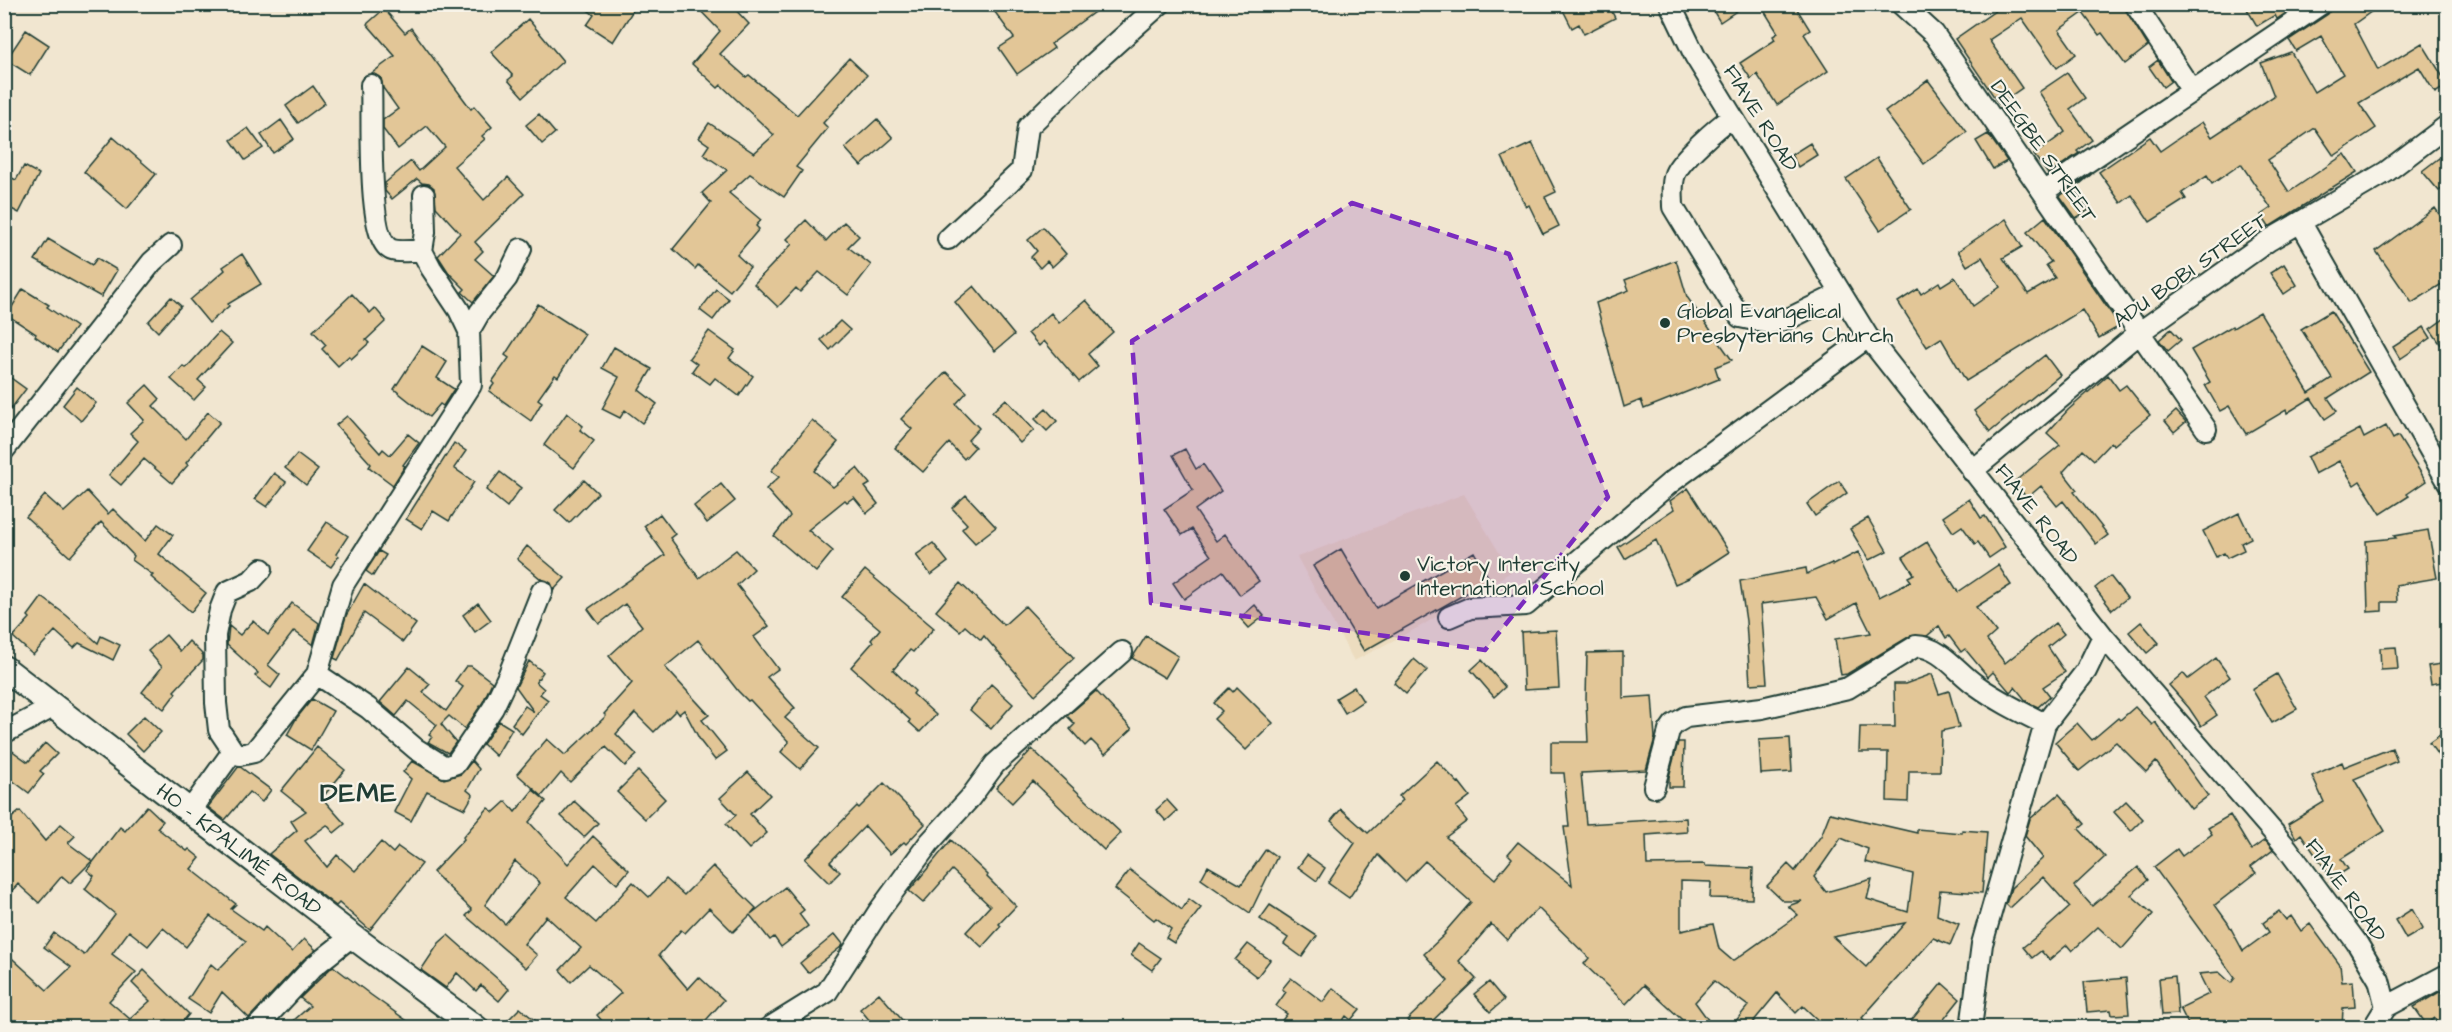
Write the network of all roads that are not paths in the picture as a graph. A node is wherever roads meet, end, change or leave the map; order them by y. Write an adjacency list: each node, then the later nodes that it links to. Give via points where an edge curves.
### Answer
1 (1160, 4): 13 (street, via 1028,127 1022,170)
2 (1670, 4): 8 (street, FIAVE ROAD, via 1695,56)
3 (1901, 4): 10 (street, DEEGBE STREET, via 1934,34)
4 (2135, 4): 7 (street)
5 (2321, 4): 7 (street)
6 (371, 85): 16 (street, via 375,209 381,241 391,250)
7 (2192, 91): 10 (street)
8 (1732, 117): 17 (street, FIAVE ROAD); 17 (street, via 1715,128 1676,172 1672,189 1673,207 1740,317 1769,323 1788,319)
9 (2447, 126): 12 (street, ADU BOBI STREET, via 2386,172)
10 (2043, 192): 19 (street, DEEGBE STREET)
11 (424, 195): 16 (street)
12 (2301, 223): 19 (street, ADU BOBI STREET); 24 (street)
13 (948, 239)
14 (171, 245): 22 (street, via 152,262)
15 (520, 249): 18 (street, via 507,278)
16 (422, 251): 18 (street)
17 (1841, 293): 20 (street, FIAVE ROAD)
18 (469, 331): 31 (street, via 471,385 343,585)
19 (2140, 332): 21 (street, DEEGBE STREET); 23 (street, ADU BOBI STREET)
20 (1868, 337): 23 (street, FIAVE ROAD); 27 (street, via 1670,483 1526,605 1470,608)
21 (2206, 429)
22 (4, 450)
23 (1972, 471): 28 (street, FIAVE ROAD)
24 (2448, 482)
25 (262, 569): 35 (street, via 251,581 227,592 215,635 219,730)
26 (542, 591): 31 (street, via 493,708 450,767 416,749 368,708)
27 (1449, 616)
28 (2103, 636): 33 (street, via 2086,671); 40 (street, FIAVE ROAD, via 2287,848 2357,943 2379,981)
29 (1122, 652): 43 (street, via 995,764 885,902 827,992)
30 (4, 668): 32 (main road, HO - KPALIMÉ ROAD)
31 (317, 674): 35 (street, via 254,752 240,755)
32 (53, 706): 34 (street); 37 (main road, HO - KPALIMÉ ROAD)
33 (2045, 724): 36 (street, via 1975,685 1926,646 1916,646 1848,688 1762,708 1686,717 1669,731); 44 (street, via 1982,944)
34 (4, 733)
35 (233, 751): 37 (street)
36 (1654, 787)
37 (189, 812): 38 (main road, HO - KPALIMÉ ROAD)
38 (352, 936): 41 (street, via 313,967); 42 (main road, HO - KPALIMÉ ROAD)
39 (2448, 974): 40 (street)
40 (2386, 1007): 45 (street)
41 (256, 1028)
42 (476, 1028)
43 (769, 1028)
44 (1971, 1028)
45 (2373, 1028)

